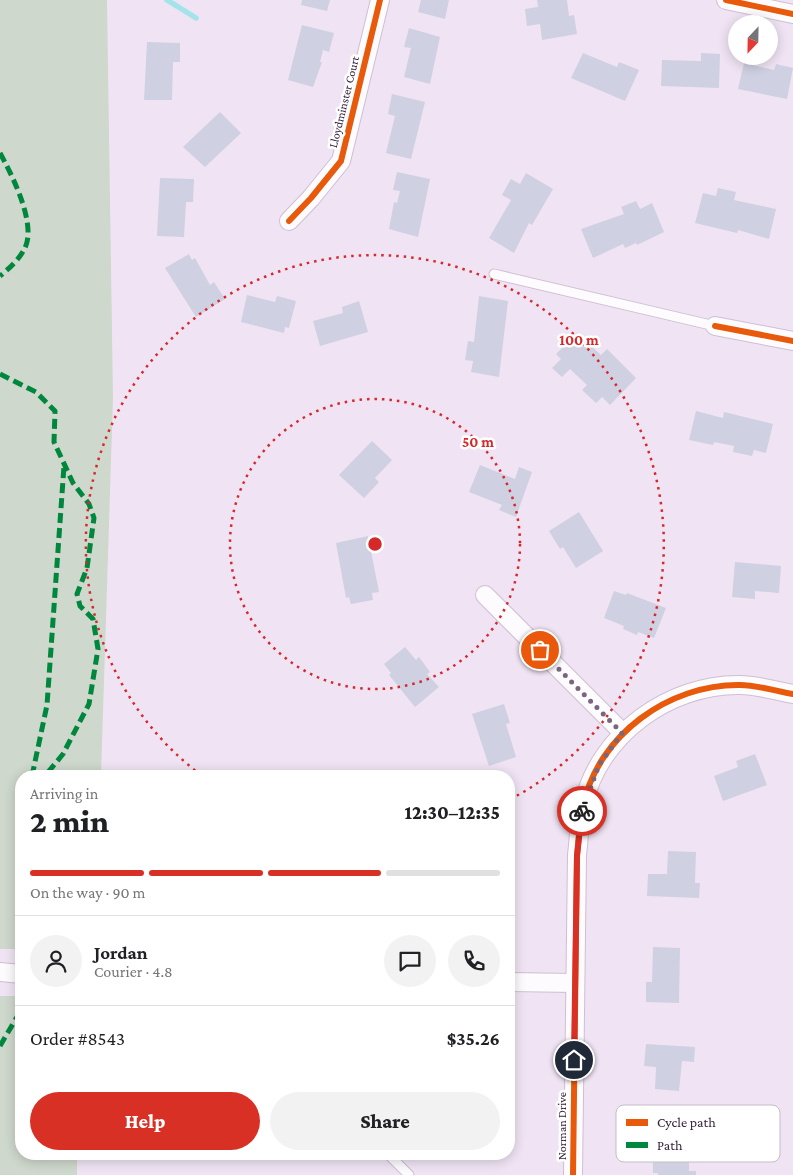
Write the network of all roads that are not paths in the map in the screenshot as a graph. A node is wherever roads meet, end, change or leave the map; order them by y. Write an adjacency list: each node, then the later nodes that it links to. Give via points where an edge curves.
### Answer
1 (380, 0): 4 (street, Lloydminster Court, via 340,161)
2 (726, 0): 3 (street)
3 (793, 14)
4 (289, 221)
5 (494, 274): 6 (lane)
6 (715, 326): 7 (street)
7 (793, 341)
8 (485, 595): 10 (street)
9 (793, 694): 10 (street, Norman Drive, via 740,685 692,692 666,701)
10 (622, 733): 14 (street, Norman Drive, via 599,765 583,805 577,856)
11 (0, 972): 12 (street)
12 (15, 973)
13 (515, 982): 14 (street)
14 (575, 983): 17 (street, Norman Drive)
15 (394, 1160): 16 (lane)
16 (409, 1175)
17 (573, 1175)

